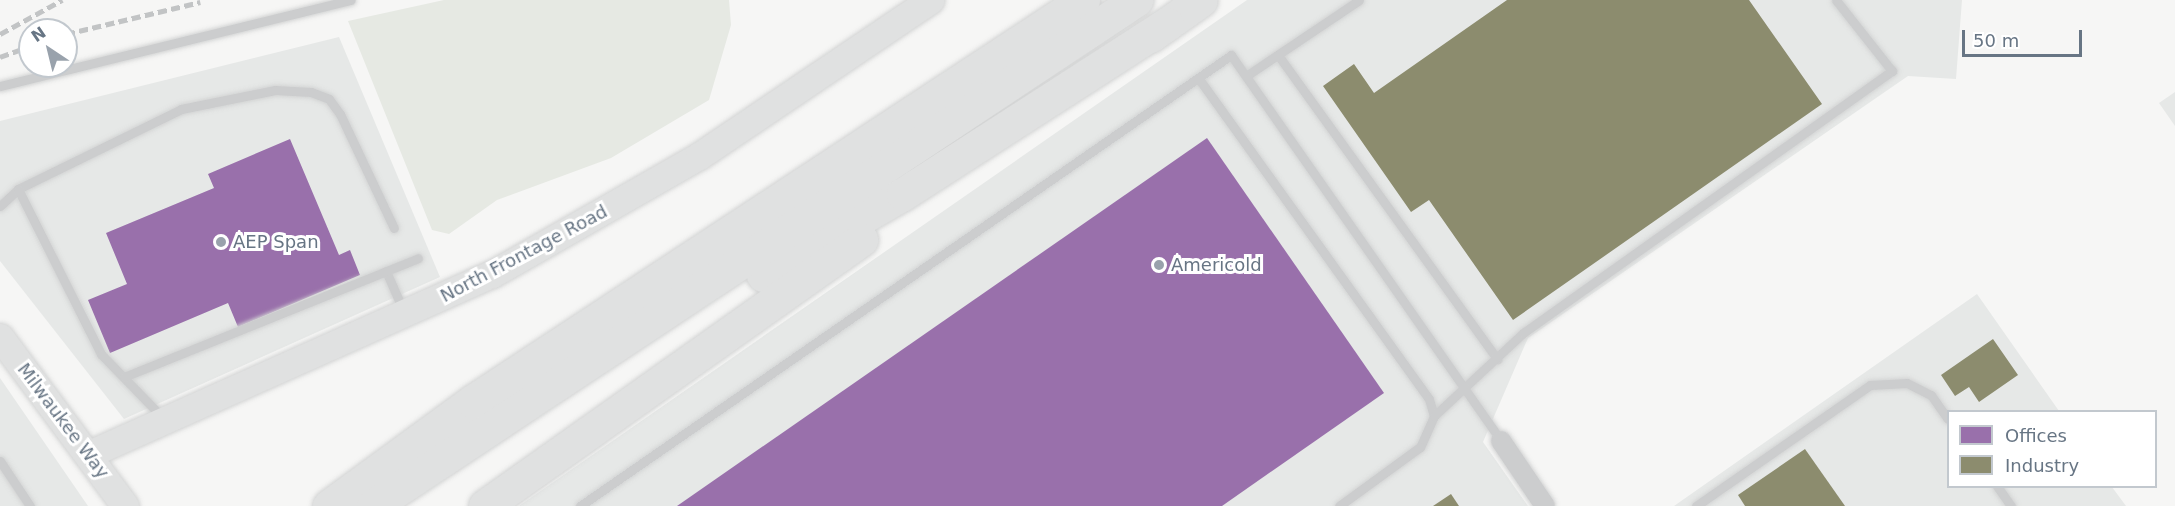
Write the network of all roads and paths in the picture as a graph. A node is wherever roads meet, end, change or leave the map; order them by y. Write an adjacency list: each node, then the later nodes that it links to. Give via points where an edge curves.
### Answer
1 (351, 0): 13 (lane)
2 (930, 0): 20 (street, North Frontage Road, via 699,156 502,269)
3 (1045, 0): 18 (highway)
4 (1083, 0): 18 (highway)
5 (1136, 0): 31 (highway)
6 (1201, 0): 9 (highway)
7 (1359, 0): 10 (lane)
8 (1836, 0): 22 (lane, via 1892,71 1523,333)
9 (1167, 24): 31 (highway, via 903,194); 37 (highway)
10 (1278, 55): 11 (lane); 22 (lane)
11 (1246, 76): 12 (lane, via 1231,55); 24 (lane)
12 (1199, 79): 25 (lane, via 1429,399); 38 (lane)
13 (0, 86)
14 (18, 189): 15 (lane); 16 (lane, via 181,109 274,90 311,92 329,99 340,114); 23 (lane, via 101,354)
15 (0, 206)
16 (394, 228)
17 (418, 258): 19 (lane)
18 (684, 263): 35 (highway, via 473,401)
19 (386, 271): 20 (lane); 23 (lane)
20 (406, 316): 27 (street, North Frontage Road)
21 (0, 337): 29 (street, Milwaukee Way)
22 (1497, 359): 24 (lane)
23 (124, 377): 27 (lane)
24 (1462, 385): 25 (lane); 28 (lane)
25 (1434, 416): 39 (lane, via 1420,447)
26 (1947, 418): 41 (lane, via 1931,395 1907,383 1870,385)
27 (166, 420): 29 (street, North Frontage Road)
28 (1501, 441): 40 (street)
29 (89, 454): 34 (street, Milwaukee Way)
30 (0, 461): 33 (lane)
31 (405, 483): 36 (highway)
32 (1998, 488): 42 (lane)
33 (30, 506)
34 (125, 506)
35 (329, 506)
36 (373, 506)
37 (485, 506)
38 (580, 506)
39 (1339, 506)
40 (1545, 506)
41 (1696, 506)
42 (2011, 506)

